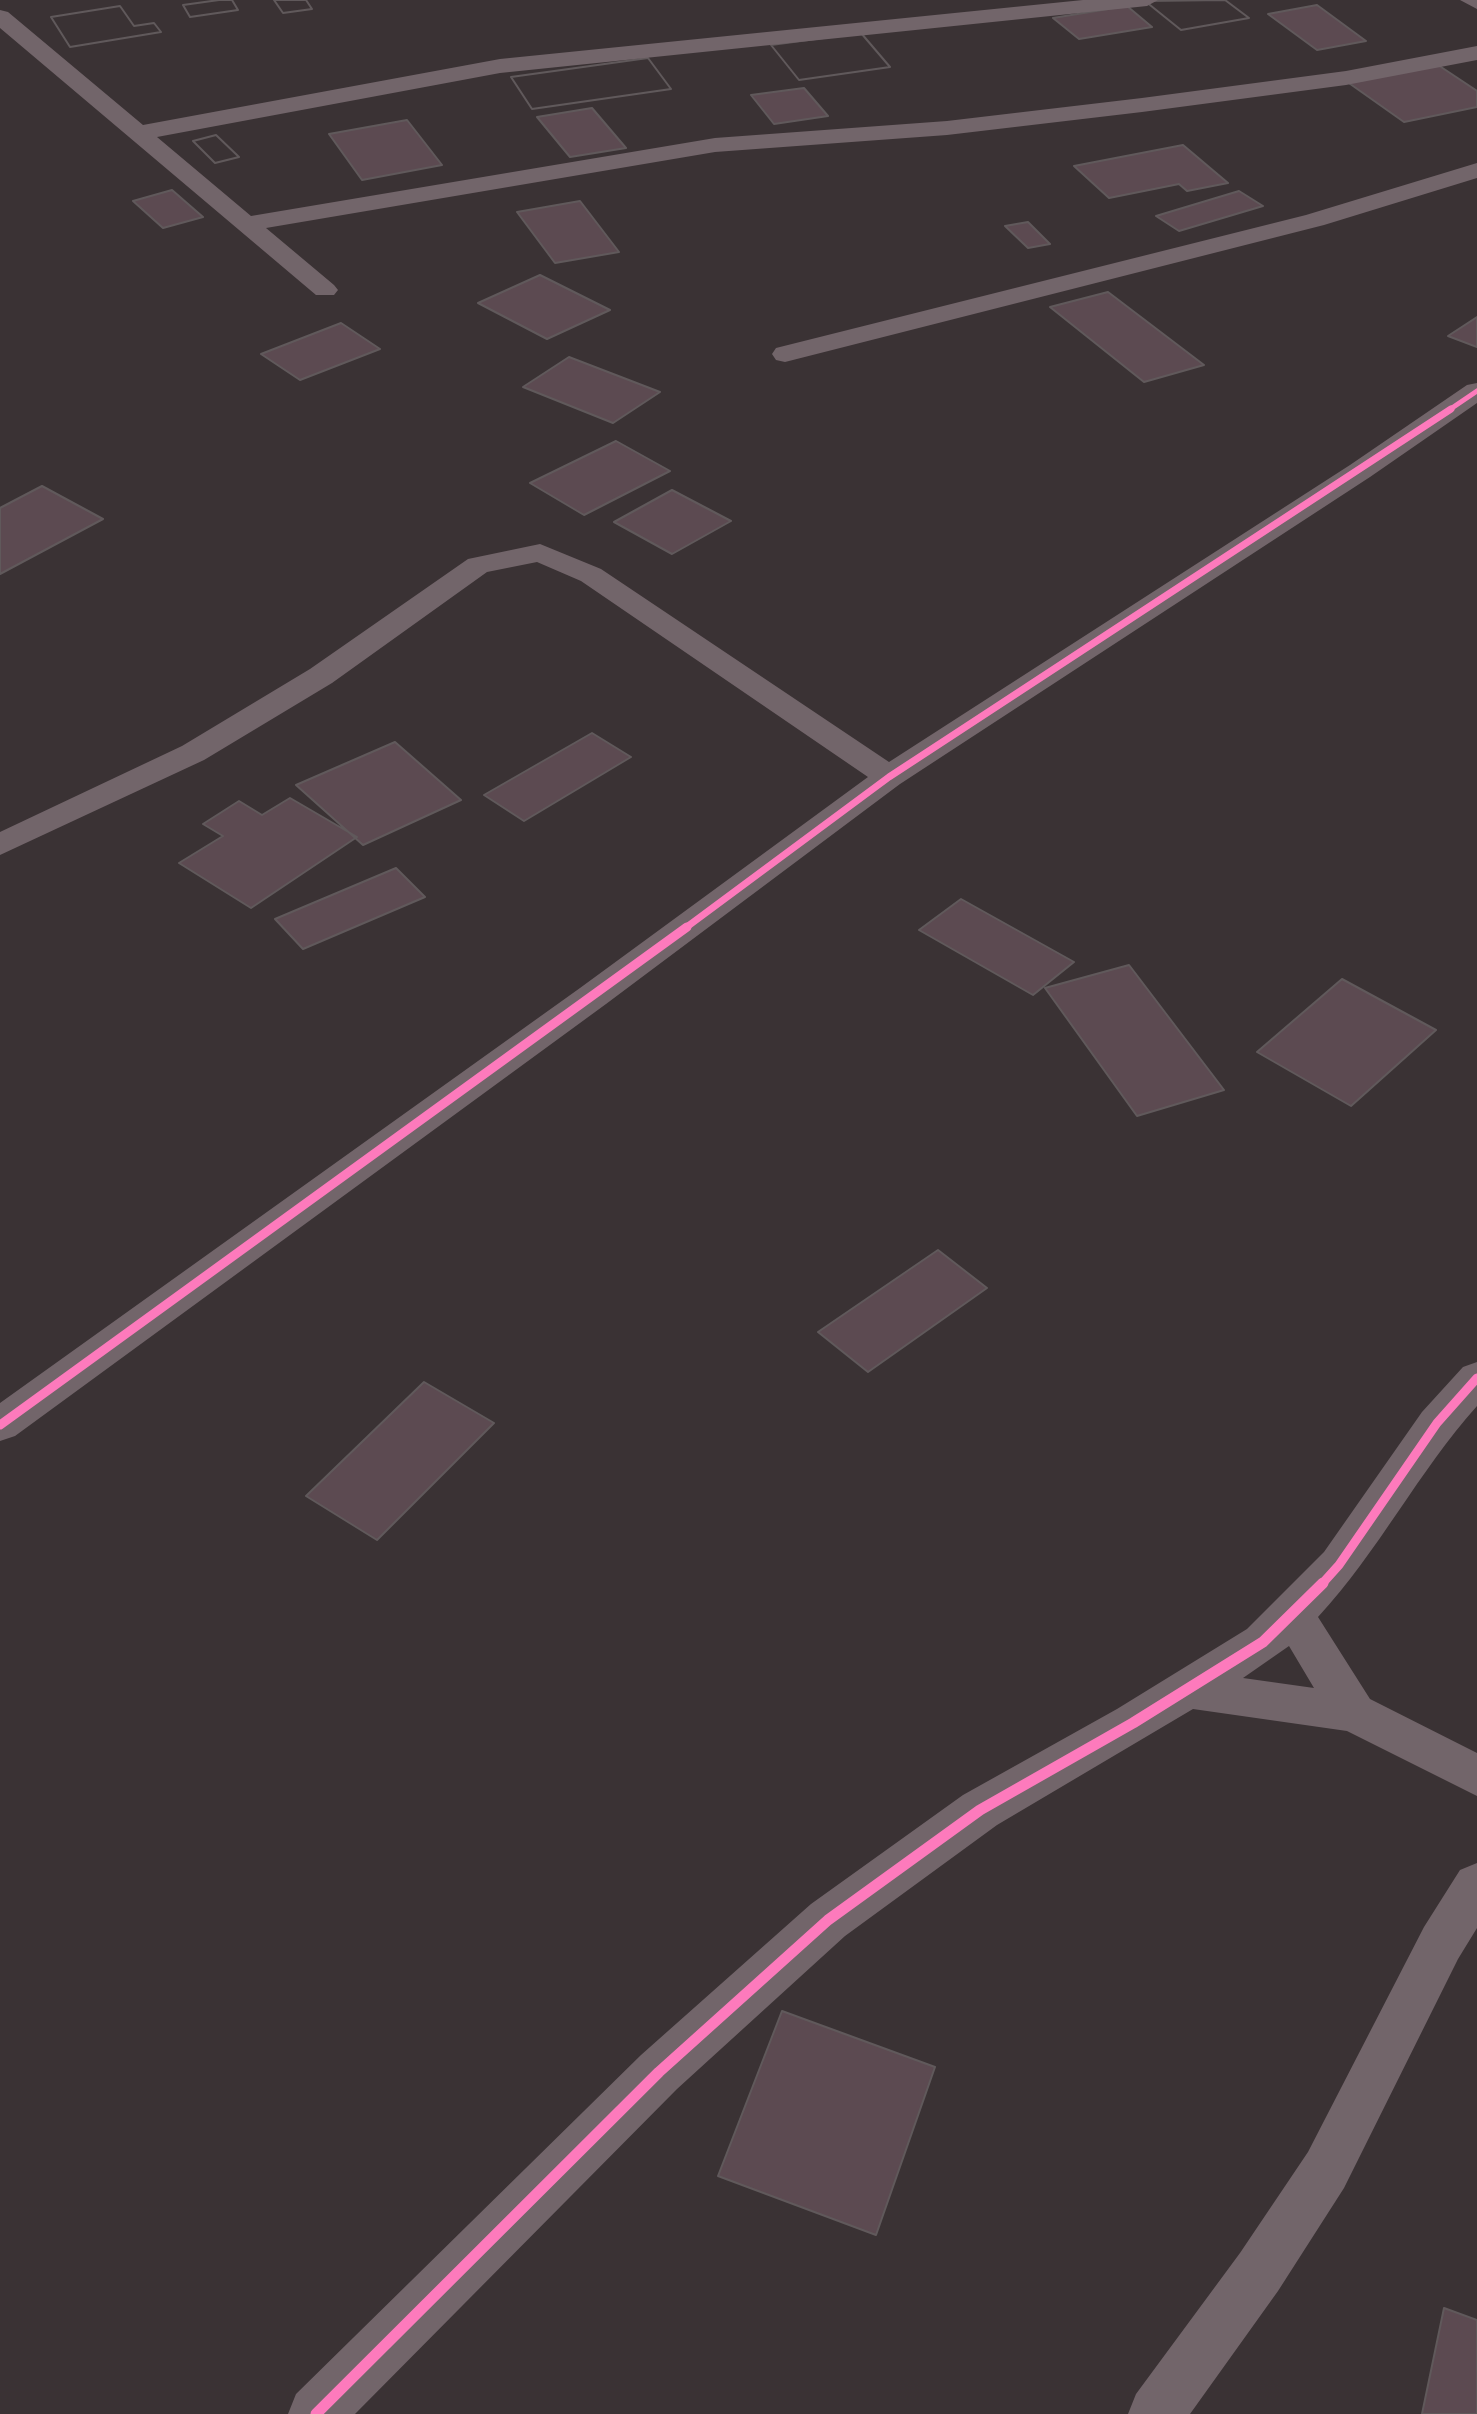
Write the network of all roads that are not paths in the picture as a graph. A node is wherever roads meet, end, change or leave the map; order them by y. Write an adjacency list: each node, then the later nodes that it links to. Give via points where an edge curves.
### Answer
1 (1147, 0): 6 (street, via 500,66)
2 (1471, 0): 3 (street)
3 (1477, 3)
4 (0, 17): 6 (street)
5 (1477, 53): 8 (street, via 1346,78 1116,108 947,128 715,145)
6 (138, 133): 8 (street)
7 (1477, 170): 10 (street, via 1315,220)
8 (246, 225): 9 (street)
9 (325, 290)
10 (785, 354)
11 (1477, 391): 12 (street)
12 (889, 777): 13 (street, via 591,575 540,553 478,565 321,676 204,746); 15 (street)
13 (0, 845)
14 (1477, 1378): 16 (street, via 1437,1423 1339,1565)
15 (0, 1425)
16 (1293, 1615): 17 (street, via 1263,1642); 18 (street)
17 (1188, 1689): 18 (street); 21 (street, via 980,1810 828,1920 659,2073)
18 (1353, 1713): 19 (street)
19 (1477, 1776)
20 (1477, 1885): 22 (street, via 1441,1943 1326,2170)
21 (316, 2414)
22 (1156, 2414)

